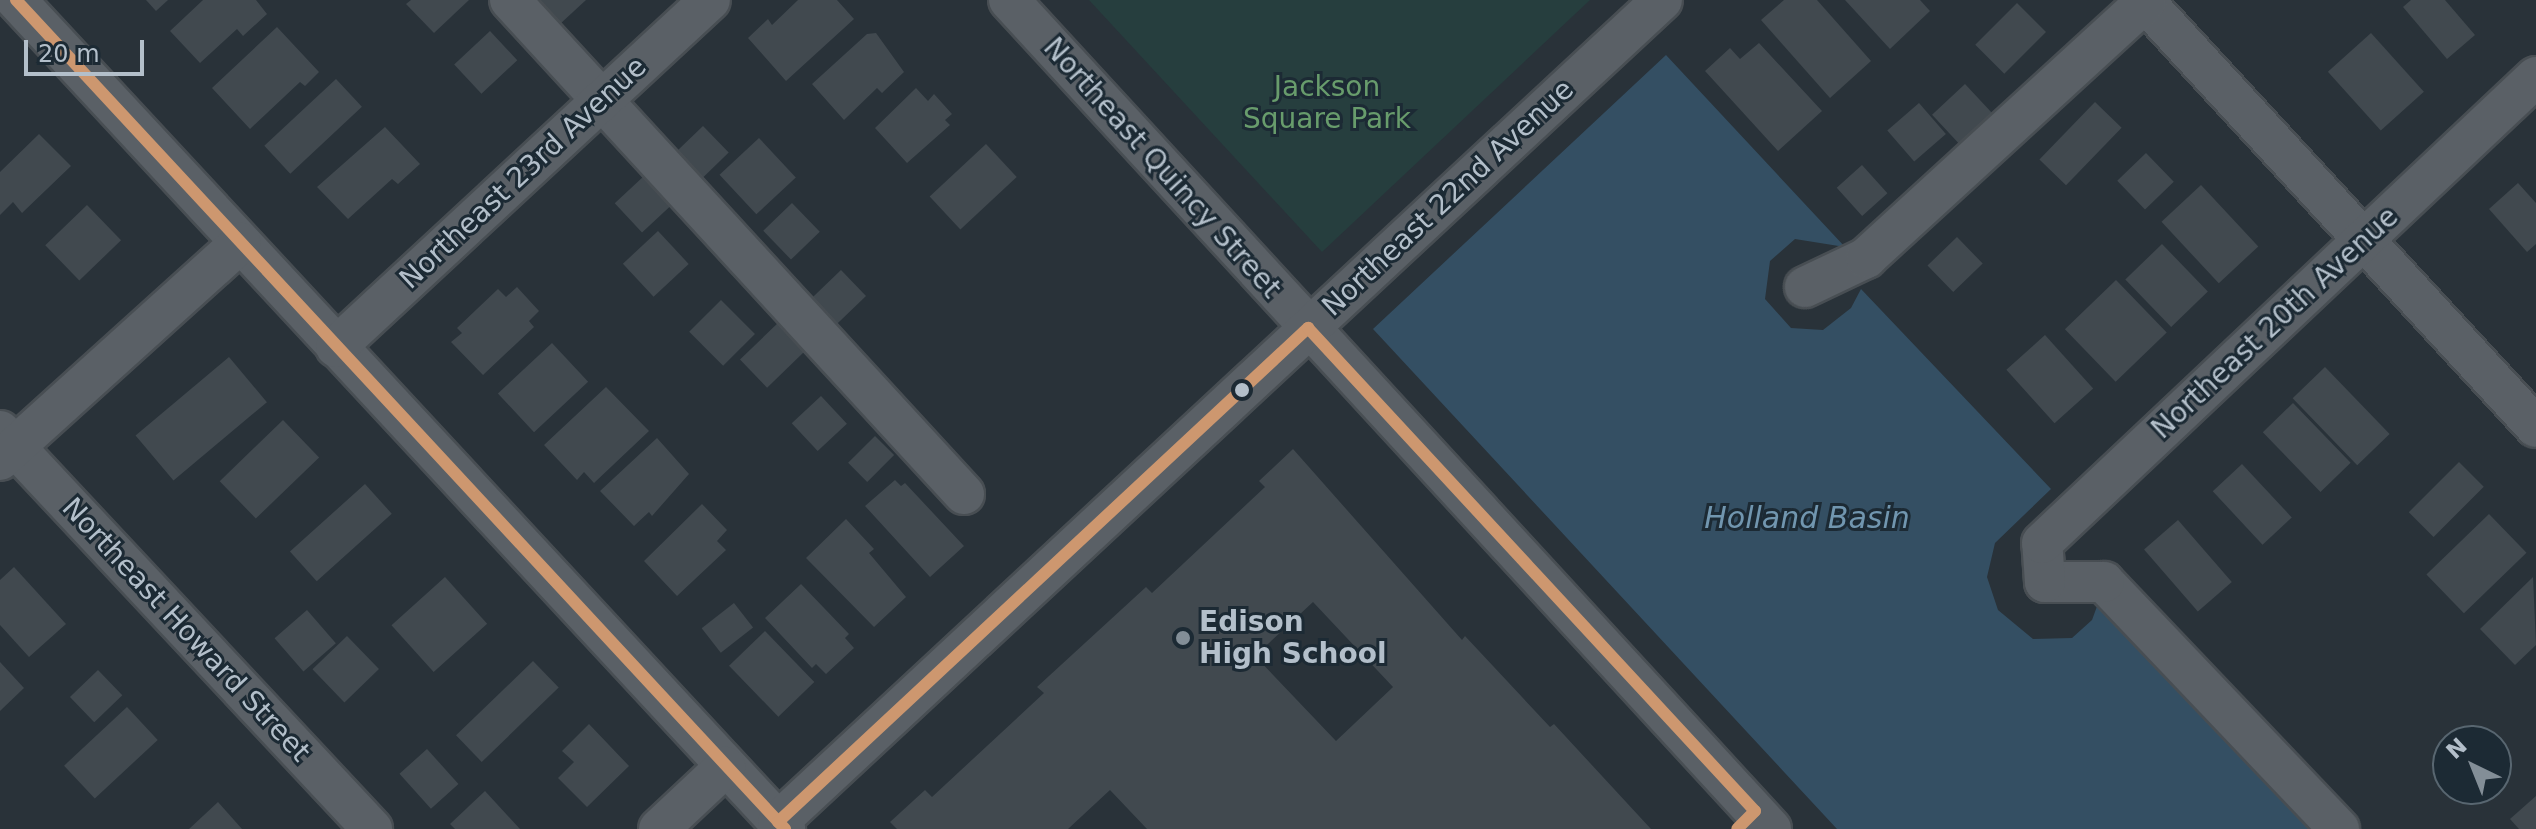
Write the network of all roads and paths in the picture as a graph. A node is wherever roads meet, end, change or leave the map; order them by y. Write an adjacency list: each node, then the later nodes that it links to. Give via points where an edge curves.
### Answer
1 (16, 0): 10 (street)
2 (510, 0): 8 (street)
3 (710, 0): 8 (street, Northeast 23rd Avenue)
4 (1009, 0): 12 (street, Northeast Quincy Street)
5 (1662, 0): 12 (street, Northeast 22nd Avenue)
6 (2144, 1): 9 (street); 11 (street, via 1866,258)
7 (2536, 77): 9 (street, Northeast 20th Avenue)
8 (602, 99): 13 (street, Northeast 23rd Avenue); 16 (street)
9 (2364, 239): 14 (street); 22 (street, Northeast 20th Avenue, via 2042,543 2045,582 2104,582)
10 (240, 243): 13 (street); 15 (street)
11 (1805, 287)
12 (1308, 328): 18 (street, Northeast Quincy Street); 19 (street, Northeast 22nd Avenue)
13 (336, 347): 17 (street)
14 (2536, 427)
15 (5, 446): 20 (street, Northeast Howard Street)
16 (964, 494)
17 (725, 767): 19 (street); 21 (street)
18 (1754, 823)
19 (782, 825)
20 (372, 829)
21 (659, 829)
22 (2339, 829)

